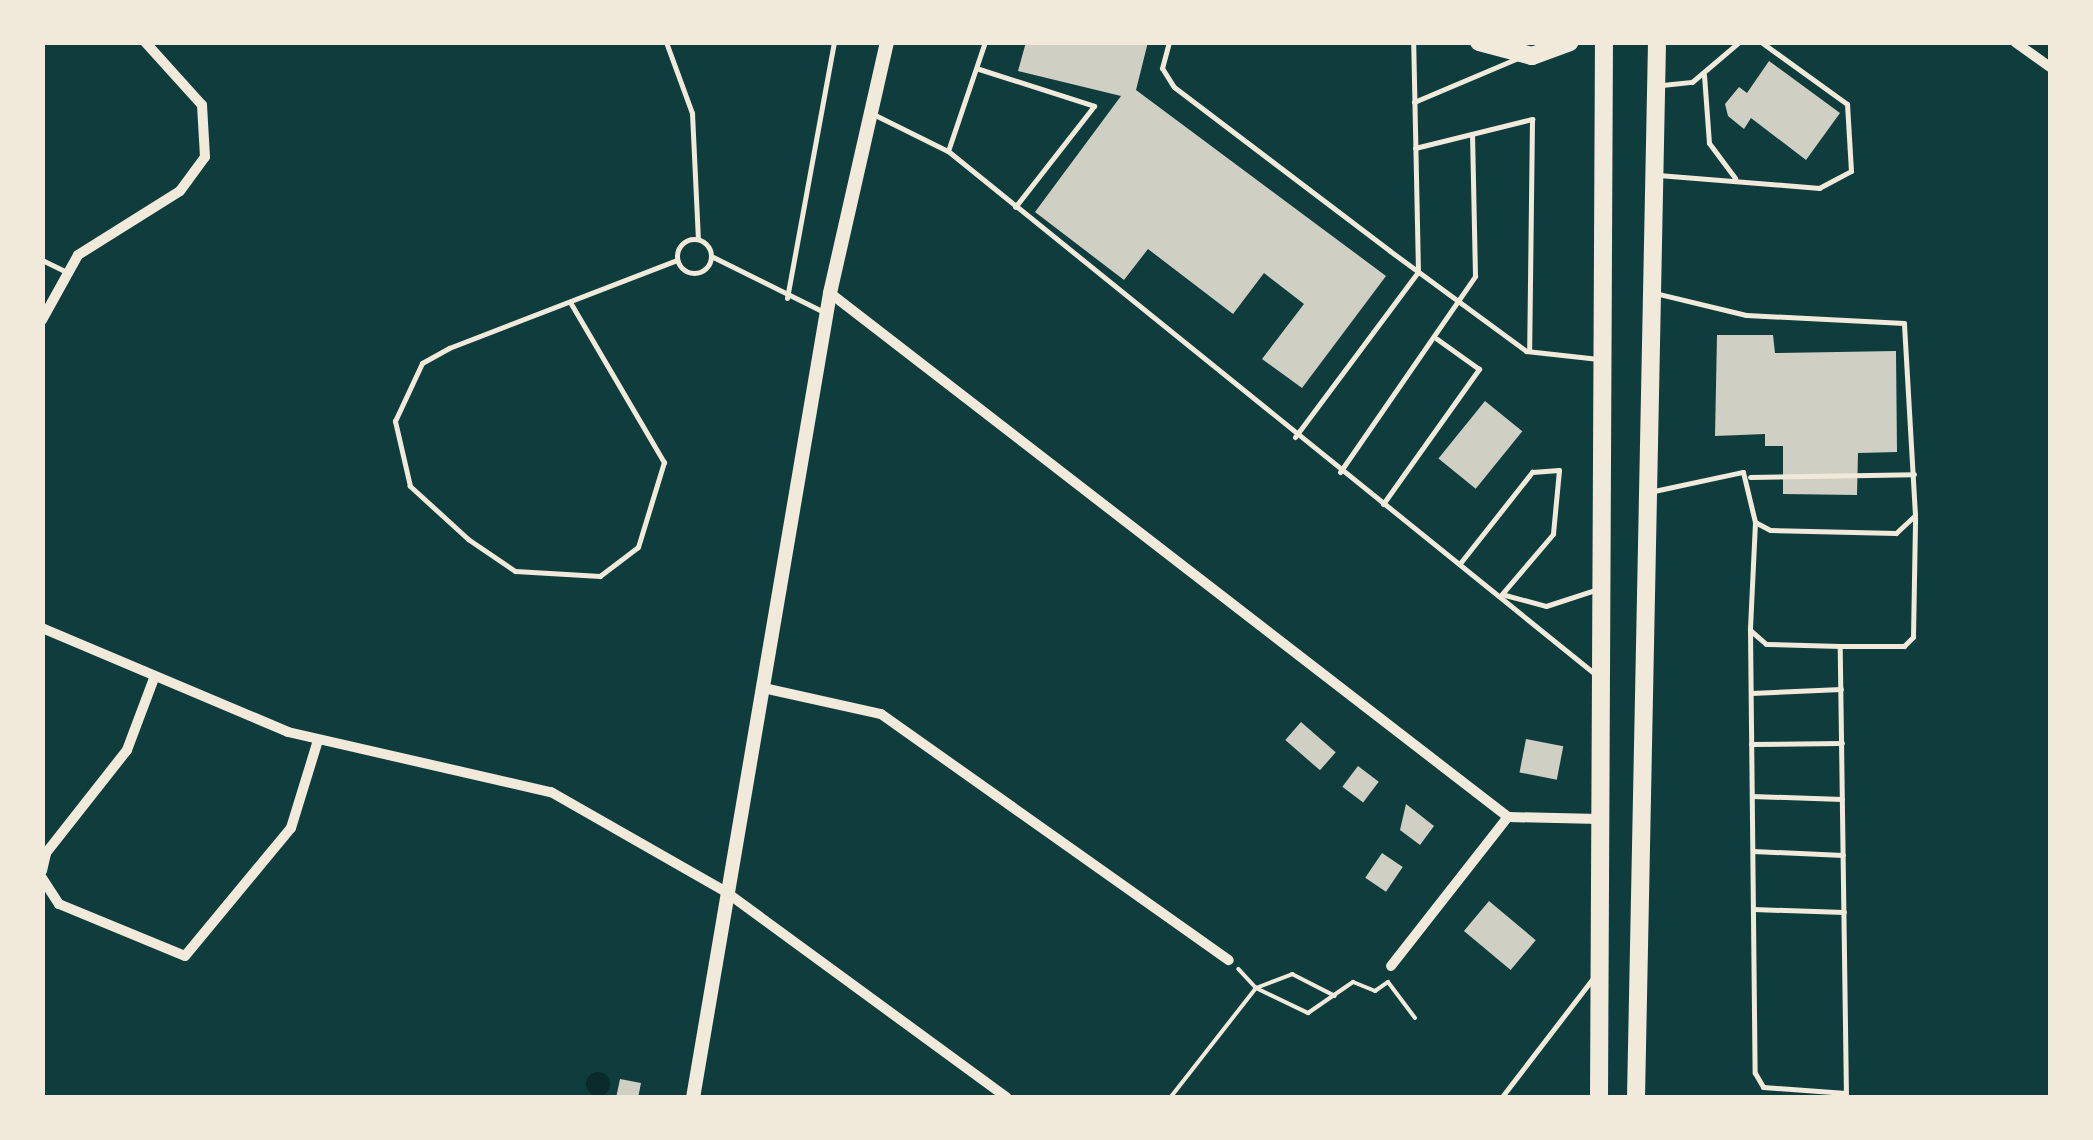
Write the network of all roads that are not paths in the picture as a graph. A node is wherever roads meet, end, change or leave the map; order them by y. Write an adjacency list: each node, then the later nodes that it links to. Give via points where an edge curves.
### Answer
1 (145, 42): 32 (street, via 202,104 206,158 180,191 95,240)
2 (666, 42): 28 (lane, via 692,113)
3 (834, 42): 36 (lane)
4 (887, 42): 21 (street)
5 (986, 42): 17 (lane)
6 (1169, 42): 33 (lane, via 1162,68 1174,87)
7 (1413, 42): 20 (lane)
8 (1479, 42): 15 (highway)
9 (1570, 42): 15 (highway)
10 (1604, 42): 43 (highway)
11 (1657, 42): 19 (highway)
12 (1739, 42): 18 (lane)
13 (1762, 42): 26 (lane, via 1847,104 1857,160 1839,182 1819,188)
14 (2016, 42): 16 (street)
15 (1520, 56): 20 (lane)
16 (2050, 68)
17 (980, 69): 24 (lane); 27 (lane, via 1094,106)
18 (1704, 76): 19 (lane); 26 (lane, via 1709,144)
19 (1656, 85): 25 (highway)
20 (1414, 102): 23 (lane)
21 (870, 113): 24 (lane); 35 (street)
22 (1472, 134): 23 (lane); 38 (lane, via 1475,276); 42 (lane, via 1532,119)
23 (1415, 148): 33 (lane)
24 (948, 151): 27 (lane)
25 (1655, 175): 26 (lane); 34 (highway)
26 (1737, 180)
27 (1015, 207): 44 (lane)
28 (698, 238): 29 (lane); 31 (lane, via 681,244)
29 (711, 256): 31 (lane, via 698,272); 36 (lane)
30 (42, 260): 32 (lane)
31 (677, 260): 37 (lane)
32 (67, 272): 40 (street)
33 (1418, 272): 38 (lane); 44 (lane)
34 (1653, 292): 46 (lane, via 1746,314 1904,323); 48 (highway)
35 (830, 293): 39 (street); 68 (street)
36 (786, 298): 39 (lane)
37 (570, 302): 37 (lane, via 422,364 403,390 397,459 432,511 515,571 600,576 638,547 664,462)
38 (1461, 303): 41 (lane); 42 (lane)
39 (827, 313): 61 (street)
40 (42, 320)
41 (1437, 340): 45 (lane); 49 (lane, via 1479,369)
42 (1529, 351): 43 (lane)
43 (1602, 359): 53 (highway)
44 (1295, 437): 45 (lane)
45 (1340, 472): 49 (lane)
46 (1914, 474): 47 (lane); 50 (lane)
47 (1750, 477): 48 (lane, via 1712,474); 51 (lane)
48 (1651, 492): 84 (highway)
49 (1383, 504): 52 (lane)
50 (1914, 515): 51 (lane, via 1896,533 1770,530); 57 (lane, via 1913,638 1904,646)
51 (1755, 522): 56 (lane)
52 (1460, 562): 54 (lane); 54 (lane, via 1532,472 1559,470 1553,534)
53 (1600, 588): 54 (lane, via 1546,606); 59 (highway)
54 (1502, 594): 59 (lane)
55 (42, 628): 58 (street)
56 (1750, 630): 57 (lane, via 1766,644); 62 (lane)
57 (1840, 646): 60 (lane)
58 (154, 678): 63 (street); 72 (street, via 127,750 46,853)
59 (1599, 678): 69 (highway)
60 (1841, 689): 62 (lane); 64 (lane)
61 (768, 690): 73 (street); 76 (street, via 881,714)
62 (1750, 693): 65 (lane)
63 (318, 740): 72 (street, via 291,828 185,956 59,904); 73 (street, via 524,782)
64 (1842, 743): 65 (lane); 67 (lane)
65 (1751, 744): 66 (lane)
66 (1752, 796): 67 (lane); 70 (lane)
67 (1842, 799): 71 (lane)
68 (1508, 817): 69 (street); 77 (street)
69 (1599, 819): 78 (highway)
70 (1752, 851): 71 (lane); 74 (lane)
71 (1843, 855): 75 (lane)
72 (42, 874)
73 (726, 892): 80 (street); 81 (street)
74 (1753, 909): 75 (lane); 79 (lane, via 1755,1073 1763,1088)
75 (1844, 912): 79 (lane)
76 (1229, 960)
77 (1392, 966)
78 (1602, 968): 82 (lane); 83 (highway)
79 (1846, 1095)
80 (692, 1098)
81 (1007, 1098)
82 (1501, 1098)
83 (1599, 1098)
84 (1636, 1098)

